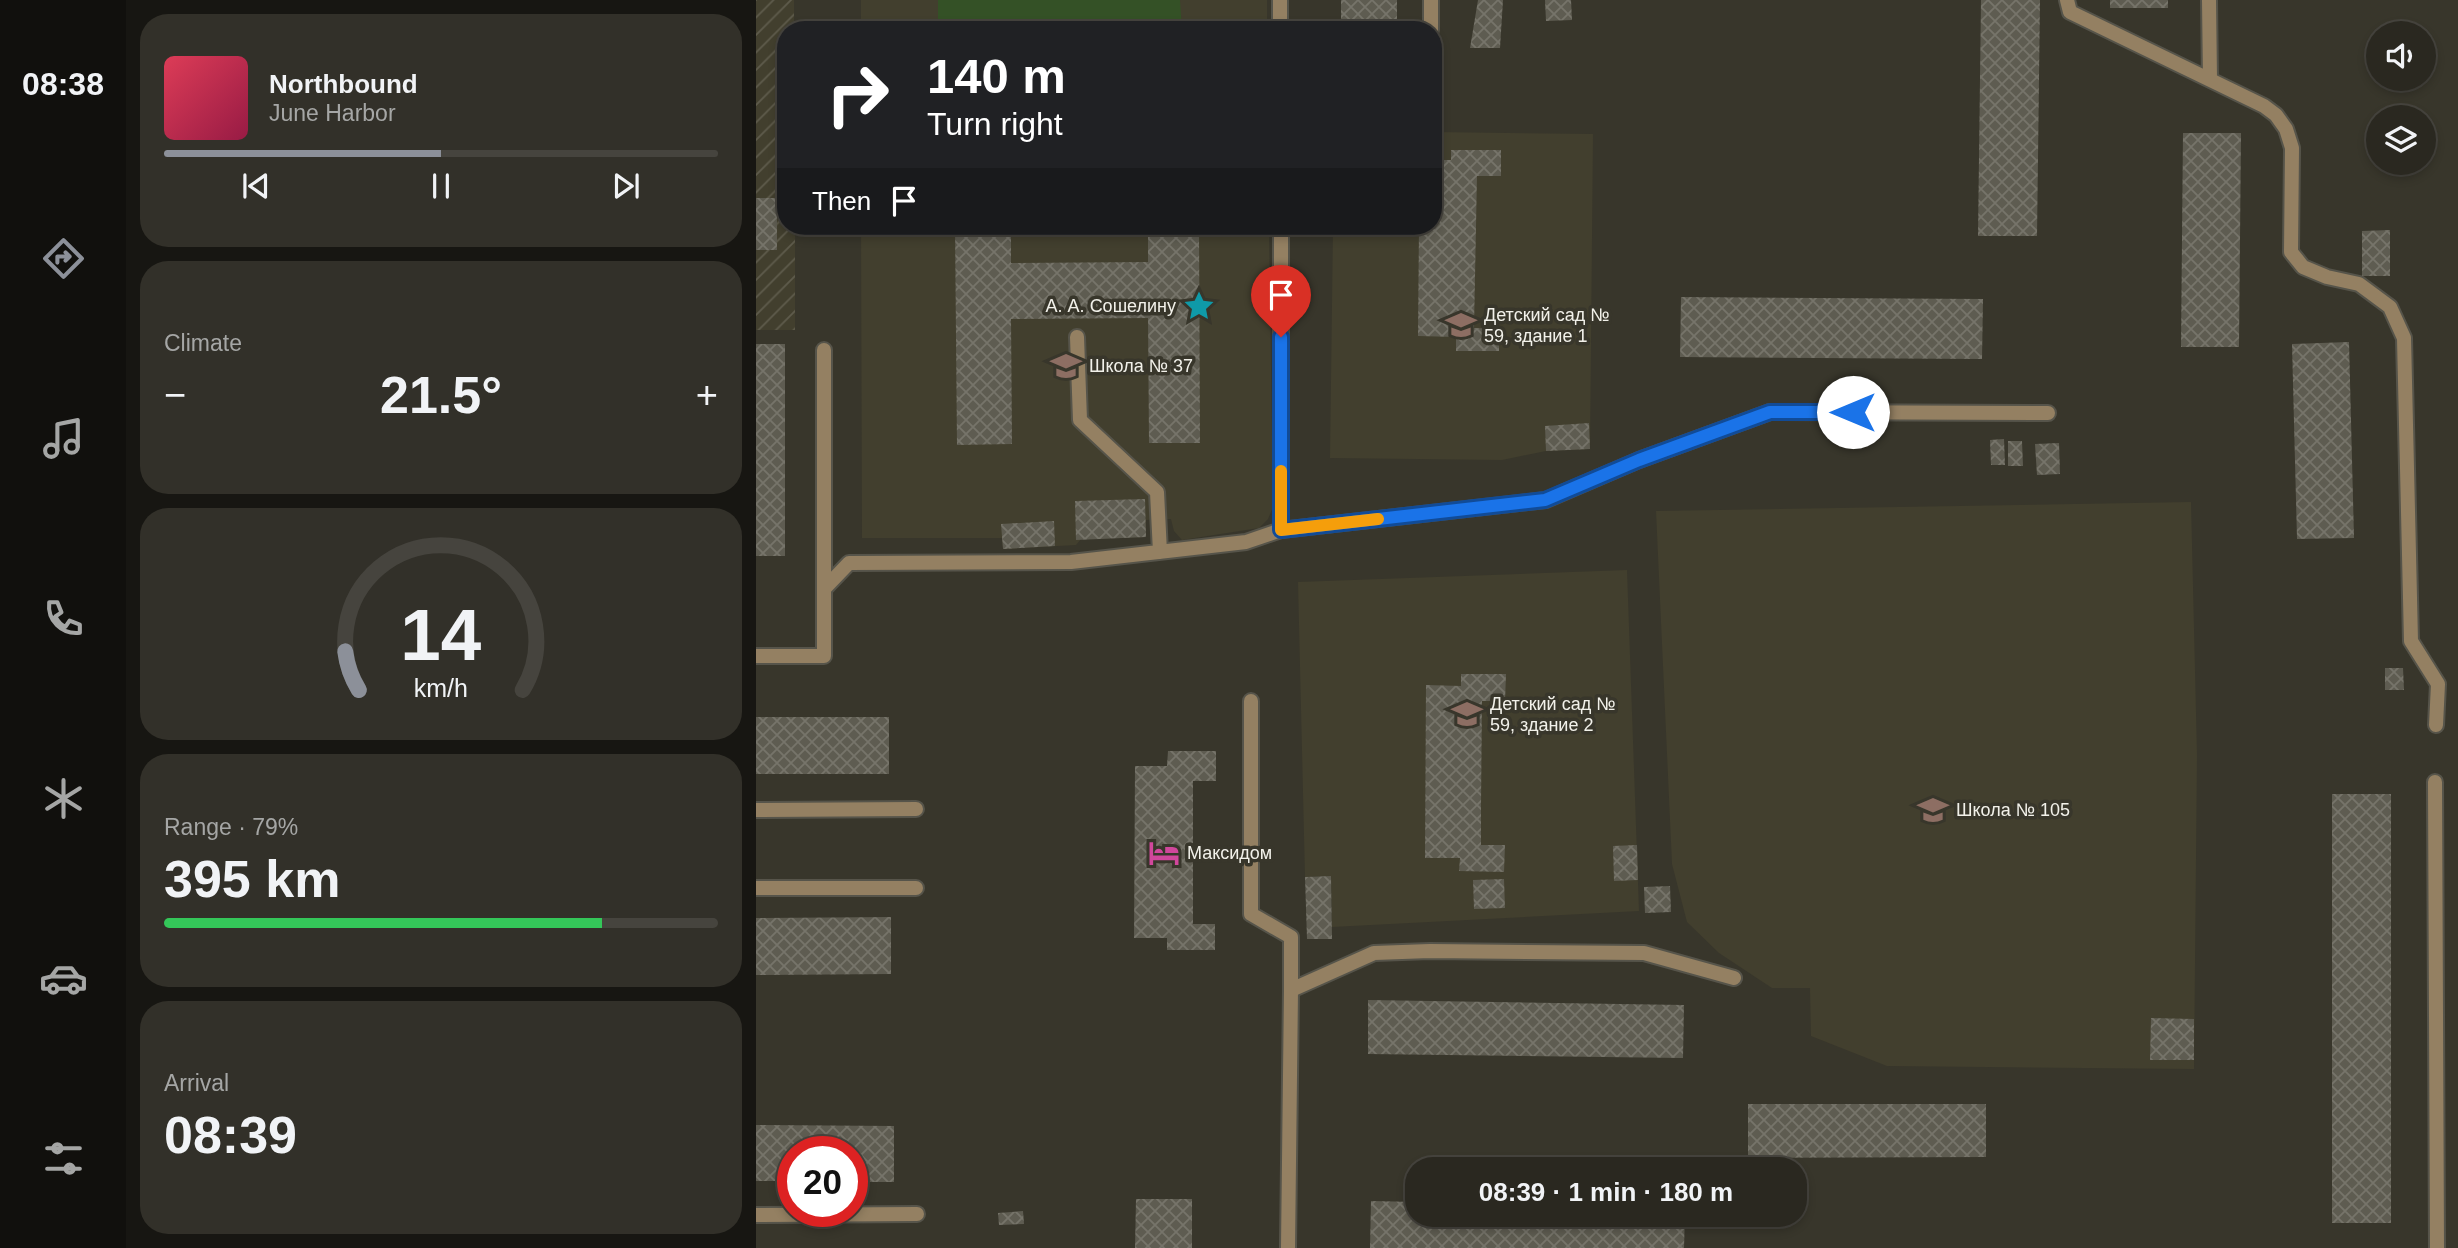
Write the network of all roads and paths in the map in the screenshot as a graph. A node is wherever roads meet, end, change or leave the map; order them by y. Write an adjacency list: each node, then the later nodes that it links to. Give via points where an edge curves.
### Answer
1 (1280, 0): 5 (lane)
2 (1431, 0): 6 (lane)
3 (2067, 0): 7 (lane, via 2070,12)
4 (2209, 0): 7 (lane)
5 (1280, 21)
6 (1431, 21)
7 (2210, 79): 17 (lane, via 2264,106 2286,129 2292,148 2291,252 2303,267 2359,284 2390,307 2404,338 2411,641 2438,684)
8 (1281, 235): 12 (lane)
9 (1077, 337): 13 (lane, via 1080,420 1157,492)
10 (824, 350): 14 (lane)
11 (2048, 413): 12 (lane, via 1770,412 1545,500)
12 (1281, 530): 13 (lane, via 1246,542)
13 (1160, 552): 14 (lane, via 1071,562 849,563)
14 (824, 589): 15 (lane, via 824,656)
15 (756, 656)
16 (1251, 701): 24 (lane, via 1251,914 1291,937)
17 (2435, 725)
18 (2435, 782): 28 (lane)
19 (916, 809): 20 (lane)
20 (756, 810)
21 (756, 888): 22 (lane)
22 (916, 888)
23 (1734, 978): 24 (lane, via 1644,953 1430,951 1374,953)
24 (1291, 990): 27 (lane)
25 (917, 1214): 26 (lane)
26 (756, 1215)
27 (1288, 1248)
28 (2437, 1248)

